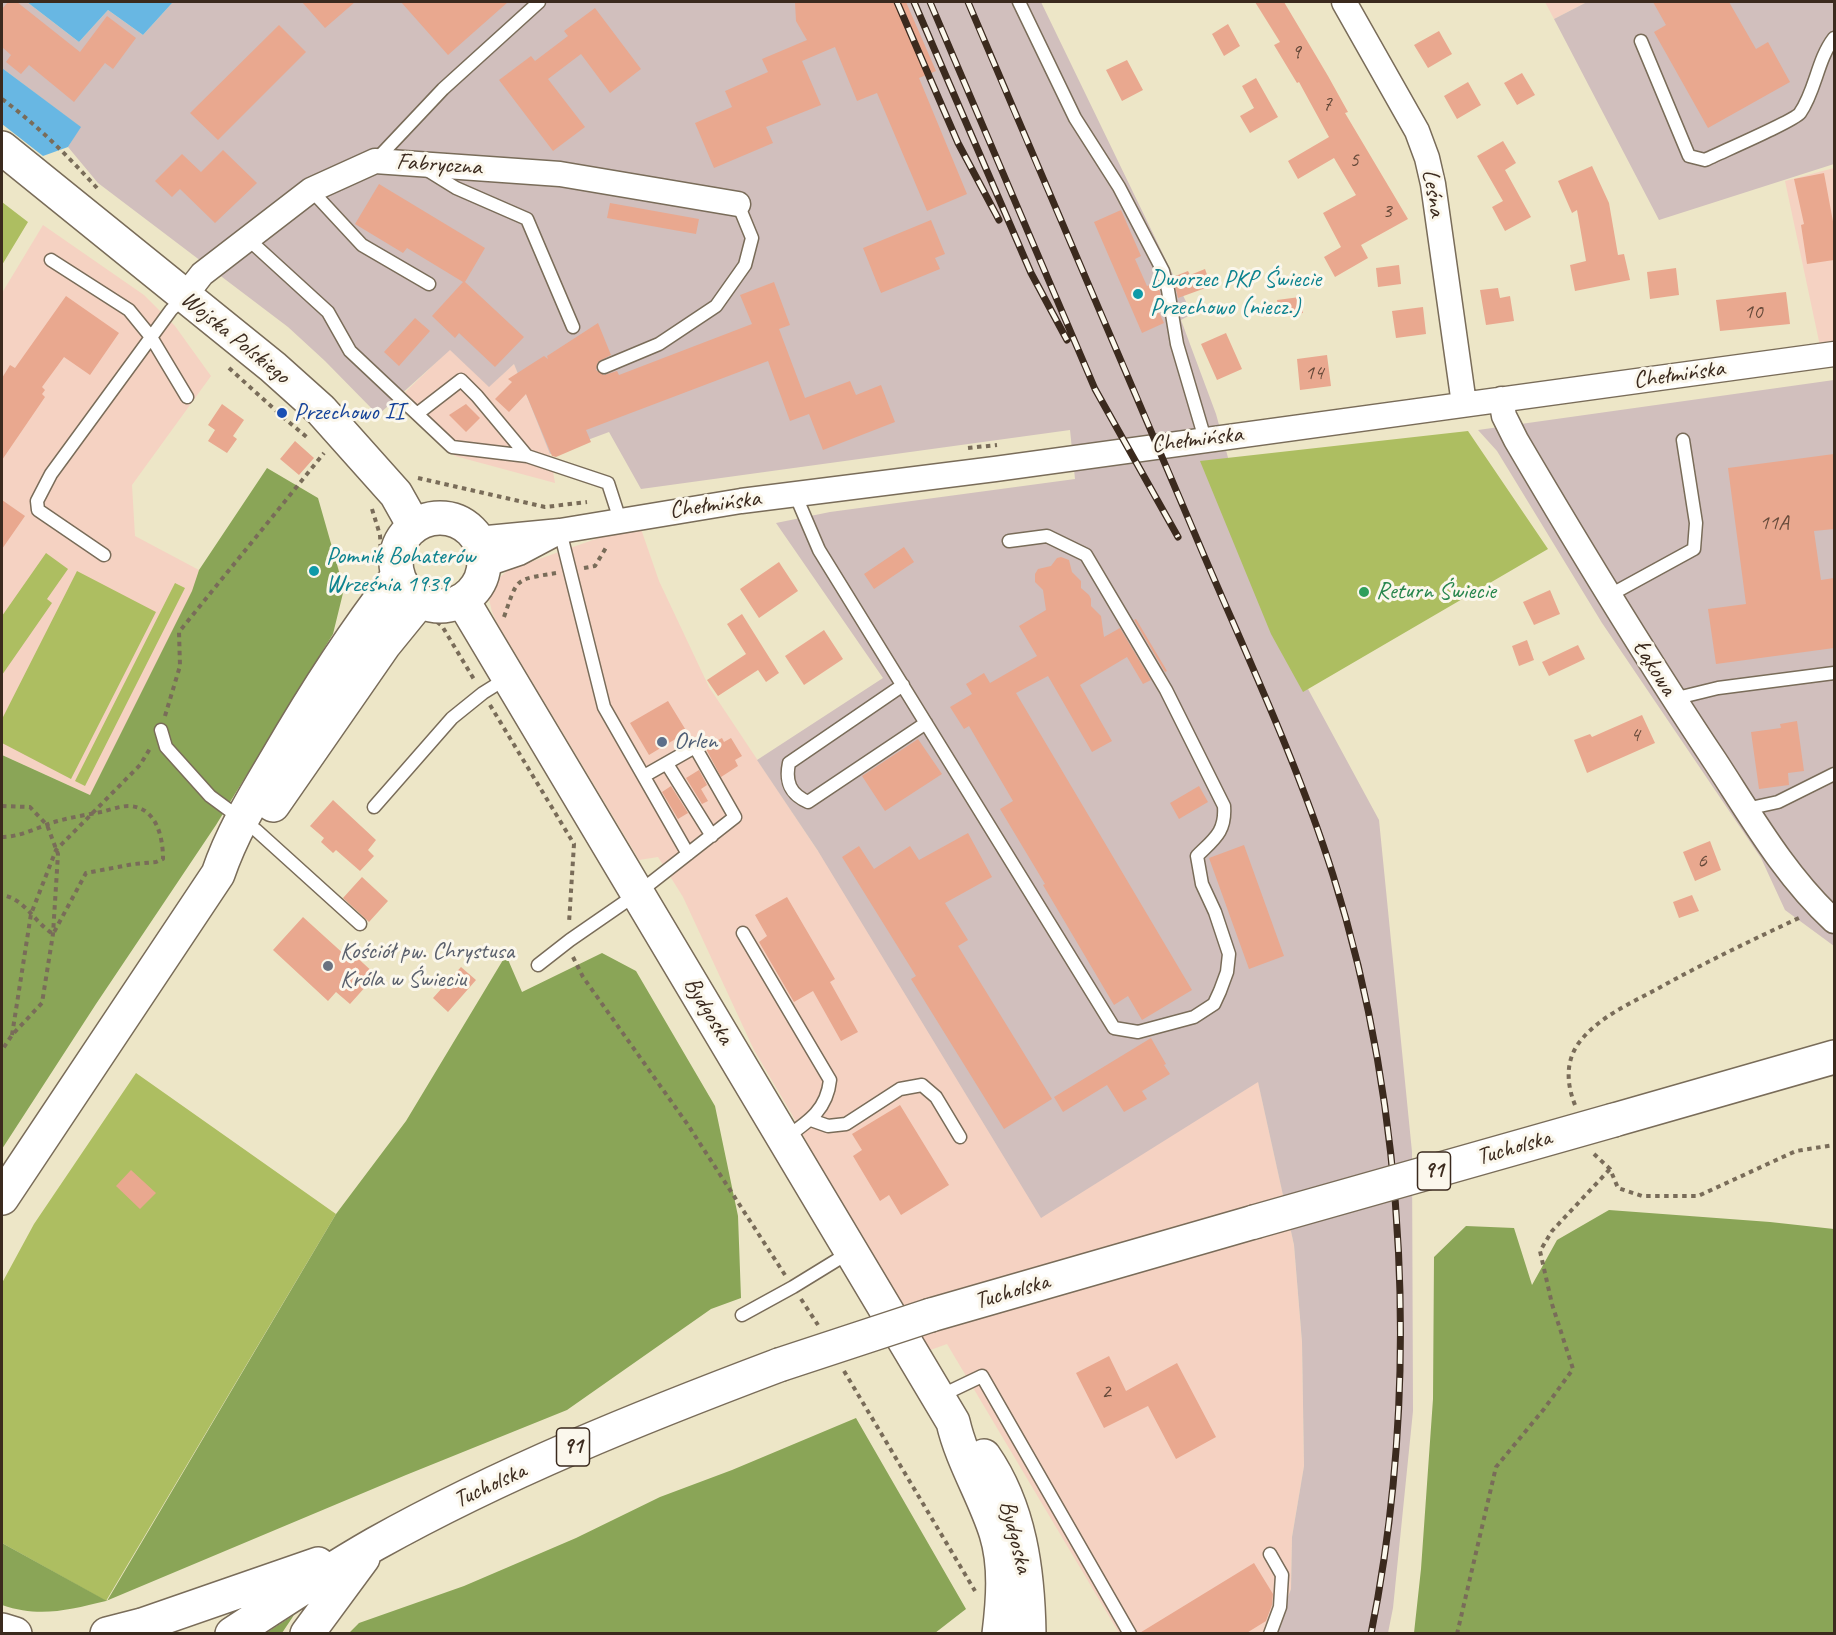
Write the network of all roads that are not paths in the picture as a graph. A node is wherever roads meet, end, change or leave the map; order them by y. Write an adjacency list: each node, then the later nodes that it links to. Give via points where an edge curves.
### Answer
1 (539, 2): 7 (lane, via 443,89)
2 (1019, 2): 23 (lane, via 1075,118 1119,187 1163,271 1177,344)
3 (1344, 2): 21 (street, Leśna, via 1417,130 1427,158)
4 (1834, 38): 5 (lane, via 1798,116 1705,160 1689,156)
5 (1641, 41)
6 (2, 148): 14 (street, Wojska Polskiego)
7 (375, 161): 8 (street, Fabryczna); 9 (street, Fabryczna)
8 (415, 164): 10 (street, Fabryczna, via 560,174); 15 (lane, via 456,188 527,219)
9 (311, 190): 11 (street, Fabryczna); 13 (lane, via 362,245)
10 (738, 204): 18 (lane, via 752,238 745,265 716,306 659,344)
11 (248, 238): 14 (street, Fabryczna, via 202,274); 22 (lane, via 328,312 350,351)
12 (51, 260): 16 (lane, via 129,310)
13 (429, 284)
14 (184, 297): 16 (lane); 28 (street, Wojska Polskiego, via 321,410 396,494)
15 (573, 327)
16 (151, 337): 19 (lane); 32 (lane, via 51,474 37,501 38,510)
17 (1834, 354): 20 (street, Chełmińska)
18 (604, 367)
19 (187, 398)
20 (1500, 399): 21 (street, Chełmińska); 34 (street, Łąkowa, via 1516,440)
21 (1464, 404): 23 (street, Chełmińska)
22 (417, 414): 25 (lane, via 452,447); 25 (lane, via 461,380)
23 (1205, 439): 26 (street, Chełmińska)
24 (1683, 440): 34 (lane, via 1696,523 1694,549)
25 (527, 456): 27 (lane, via 608,483)
26 (795, 494): 27 (street, Chełmińska); 39 (lane, via 819,550)
27 (615, 518): 29 (street, Chełmińska)
28 (414, 526): 31 (street, via 427,519 456,520 468,528); 33 (street, via 397,548 395,563)
29 (560, 531): 31 (street, Chełmińska, via 519,553); 45 (lane, via 604,707)
30 (1009, 541): 41 (lane, via 1047,536 1086,555 1166,690 1224,806 1220,834 1197,856 1202,884 1229,954 1227,972 1214,1004 1194,1017 1138,1032 1114,1028)
31 (481, 552): 35 (street, via 478,585)
32 (104, 555)
33 (389, 569): 36 (street); 48 (street, via 361,623 305,709)
34 (1610, 595): 40 (street, Łąkowa)
35 (463, 601): 36 (street); 38 (street, Bydgoska)
36 (426, 611): 48 (street, via 384,645)
37 (1834, 674): 40 (lane, via 1718,688)
38 (495, 685): 46 (lane, via 452,718); 51 (street, Bydgoska)
39 (903, 685): 41 (lane); 41 (lane, via 789,763 788,785 808,802)
40 (1673, 699): 47 (street, Łąkowa)
41 (926, 723)
42 (161, 730): 48 (lane, via 166,747 210,796)
43 (667, 764): 45 (lane); 49 (lane); 49 (lane, via 695,747 735,818)
44 (1834, 774): 47 (lane, via 1778,802)
45 (644, 776): 50 (lane)
46 (374, 807)
47 (1746, 808): 52 (street, Łąkowa, via 1775,853)
48 (249, 824): 53 (lane); 60 (street, via 242,853 218,874)
49 (712, 836): 50 (lane)
50 (688, 854): 51 (lane)
51 (638, 893): 55 (lane); 59 (street, Bydgoska)
52 (1834, 921)
53 (360, 924)
54 (743, 933): 57 (lane, via 830,1080 828,1094)
55 (538, 965)
56 (1834, 1057): 64 (street, Tucholska / 91, bridge, via 931,1315 779,1365 581,1443)
57 (811, 1120): 58 (lane, via 828,1126 846,1124 900,1089 922,1086 936,1097); 59 (lane)
58 (960, 1137)
59 (784, 1138): 61 (street, Bydgoska)
60 (2, 1198)
61 (851, 1251): 62 (lane); 63 (street, Bydgoska)
62 (742, 1315)
63 (945, 1410): 71 (street, Bydgoska, via 996,1534 1002,1568); 72 (street, Bydgoska, via 992,1467 1010,1503 1022,1546); 73 (lane, via 982,1376)
64 (374, 1545): 68 (street); 69 (street, Tucholska / 91); 70 (street)
65 (1270, 1554): 74 (lane, via 1282,1575 1280,1607)
66 (2, 1630): 67 (street)
67 (15, 1634)
68 (107, 1634)
69 (232, 1634)
70 (307, 1634)
71 (999, 1634)
72 (1029, 1634)
73 (1130, 1634)
74 (1270, 1634)

